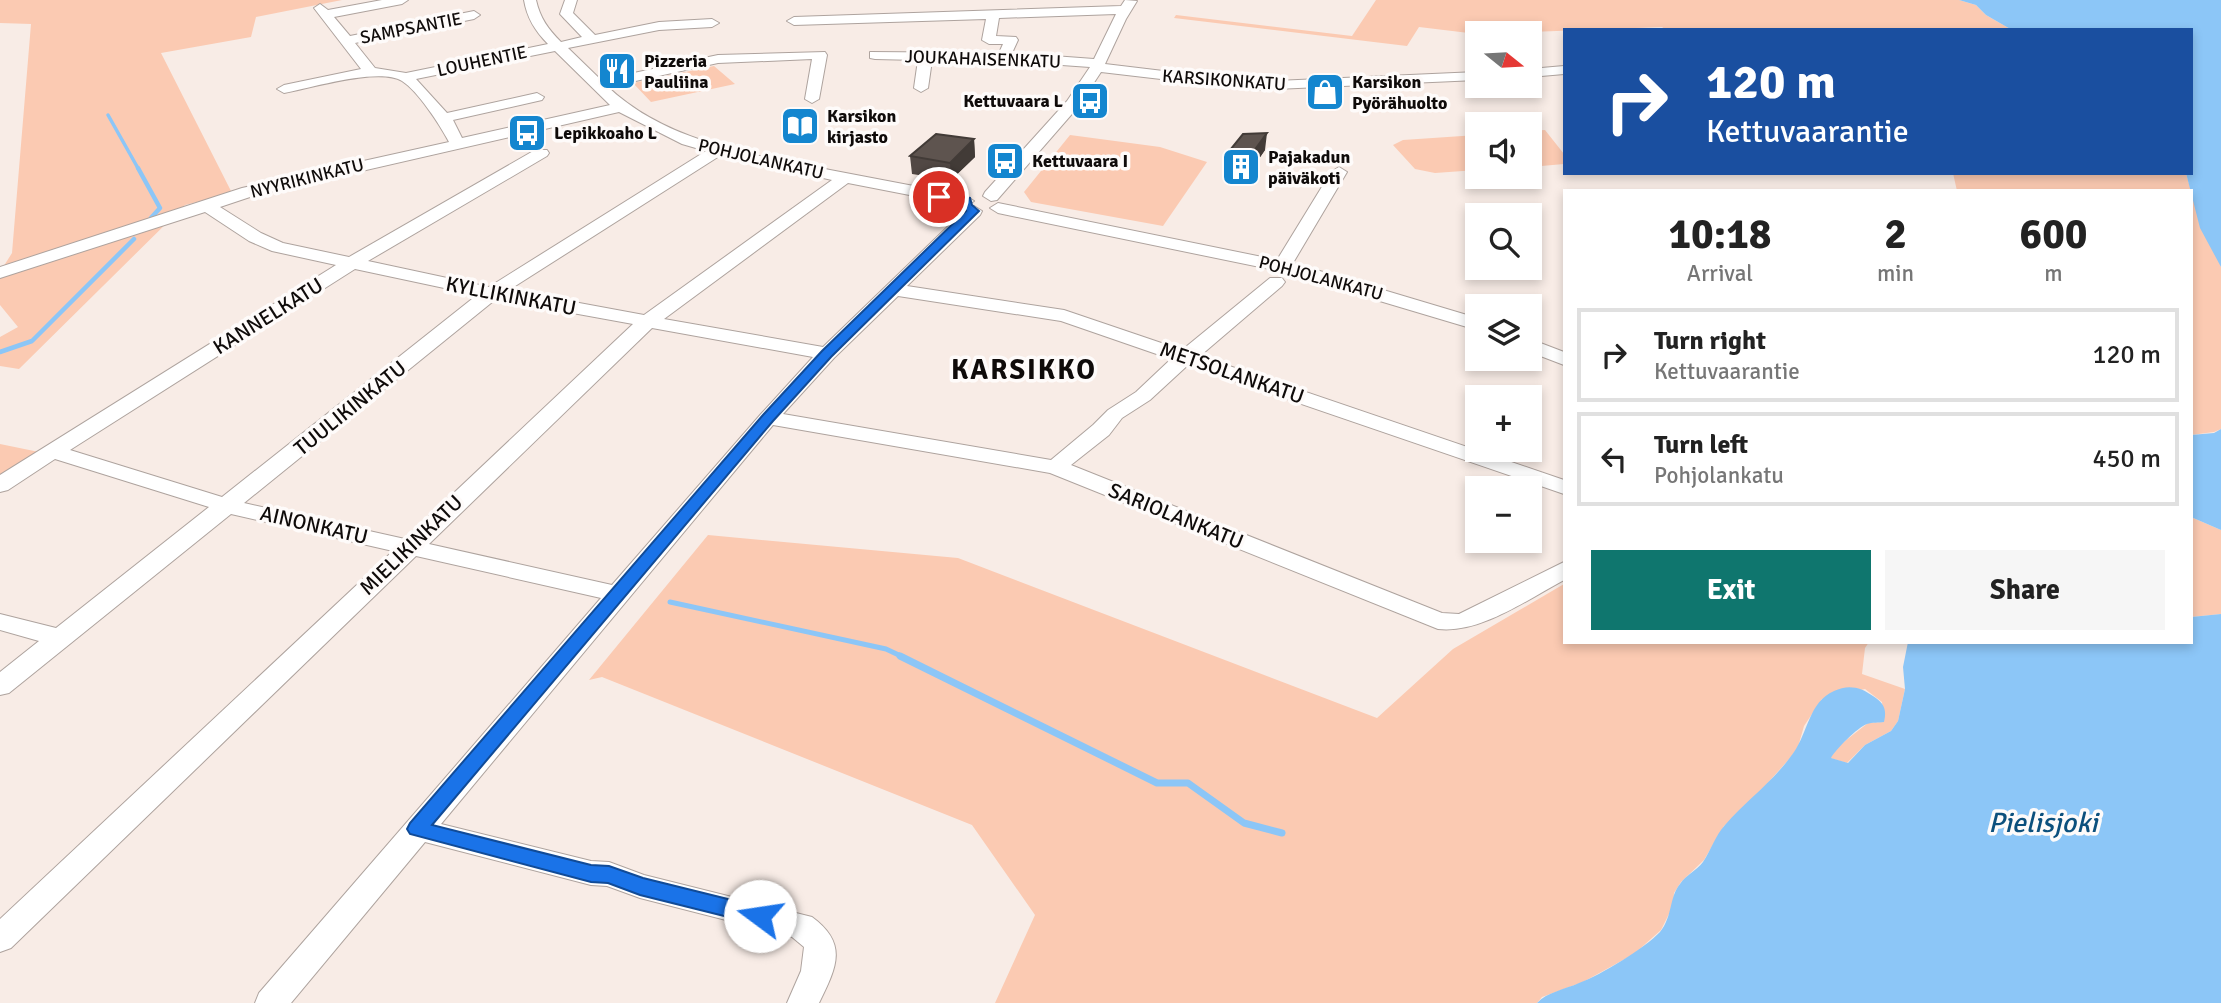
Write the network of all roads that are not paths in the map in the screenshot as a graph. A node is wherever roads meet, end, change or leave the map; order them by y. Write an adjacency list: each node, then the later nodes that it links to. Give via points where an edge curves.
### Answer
1 (402, 0): 10 (street, via 323,11)
2 (530, 0): 11 (street, POHJOLANKATU, via 542,31)
3 (571, 0): 9 (street, via 566,14)
4 (1128, 5): 5 (street); 15 (street)
5 (993, 14): 7 (street); 14 (street, via 989,40 1011,40)
6 (474, 15): 10 (street, SAMPSANTIE)
7 (794, 20)
8 (712, 23): 9 (street, LOUHENTIE, via 659,26)
9 (591, 38): 11 (street, LOUHENTIE)
10 (347, 41): 17 (street)
11 (557, 46): 19 (street, LOUHENTIE); 21 (street, POHJOLANKATU)
12 (874, 55): 13 (street, JOUKAHAISENKATU)
13 (926, 56): 14 (street, JOUKAHAISENKATU); 22 (street)
14 (1004, 57): 15 (street, JOUKAHAISENKATU)
15 (1094, 65): 20 (street, KARSIKONKATU, via 1255,86); 33 (street, via 1073,104)
16 (1562, 69): 18 (street)
17 (370, 71): 19 (street); 23 (street)
18 (1542, 72)
19 (407, 77): 27 (street)
20 (1465, 77)
21 (600, 84): 25 (street, via 718,59 820,55); 26 (street, POHJOLANKATU)
22 (921, 88)
23 (284, 89)
24 (537, 97): 27 (street)
25 (812, 99)
26 (621, 107): 28 (street, NYYRIKINKATU); 29 (street, POHJOLANKATU)
27 (444, 118): 28 (street)
28 (457, 143): 34 (street, NYYRIKINKATU)
29 (716, 151): 32 (street, POHJOLANKATU); 40 (street, TUULIKINKATU)
30 (541, 153): 36 (street, KANNELKATU)
31 (1339, 172): 38 (street)
32 (845, 178): 35 (street, POHJOLANKATU); 42 (street, MIELIKINKATU)
33 (995, 202): 35 (street, via 984,211); 38 (street, POHJOLANKATU)
34 (206, 205): 36 (street, KYLLIKINKATU, via 265,243); 37 (street, NYYRIKINKATU)
35 (970, 206): 39 (street)
36 (353, 262): 40 (street, KYLLIKINKATU); 48 (street, KANNELKATU)
37 (0, 273)
38 (1279, 274): 41 (street, POHJOLANKATU); 45 (street)
39 (891, 289): 44 (street); 45 (street, METSOLANKATU, via 1057,315)
40 (492, 293): 42 (street, KYLLIKINKATU); 52 (street, TUULIKINKATU)
41 (1465, 321)
42 (647, 322): 44 (street, KYLLIKINKATU); 53 (street, MIELIKINKATU)
43 (1542, 350): 46 (street)
44 (827, 354): 47 (street)
45 (1185, 358): 49 (street); 51 (street, METSOLANKATU)
46 (1563, 359)
47 (768, 418): 49 (street, SARIOLANKATU); 55 (street)
48 (54, 452): 50 (street, KANNELKATU); 52 (street, AINONKATU)
49 (1055, 467): 54 (street, SARIOLANKATU, via 1438,621 1467,620)
50 (0, 485)
51 (1563, 487)
52 (228, 506): 53 (street, AINONKATU); 57 (street, TUULIKINKATU)
53 (409, 547): 55 (street, AINONKATU); 60 (street, MIELIKINKATU)
54 (1563, 570)
55 (618, 594): 59 (street)
56 (0, 622): 57 (street)
57 (60, 638): 58 (street, TUULIKINKATU)
58 (0, 687)
59 (417, 829): 61 (street); 62 (street, via 801,926 813,933 822,955)
60 (0, 939)
61 (271, 1003)
62 (803, 1003)

